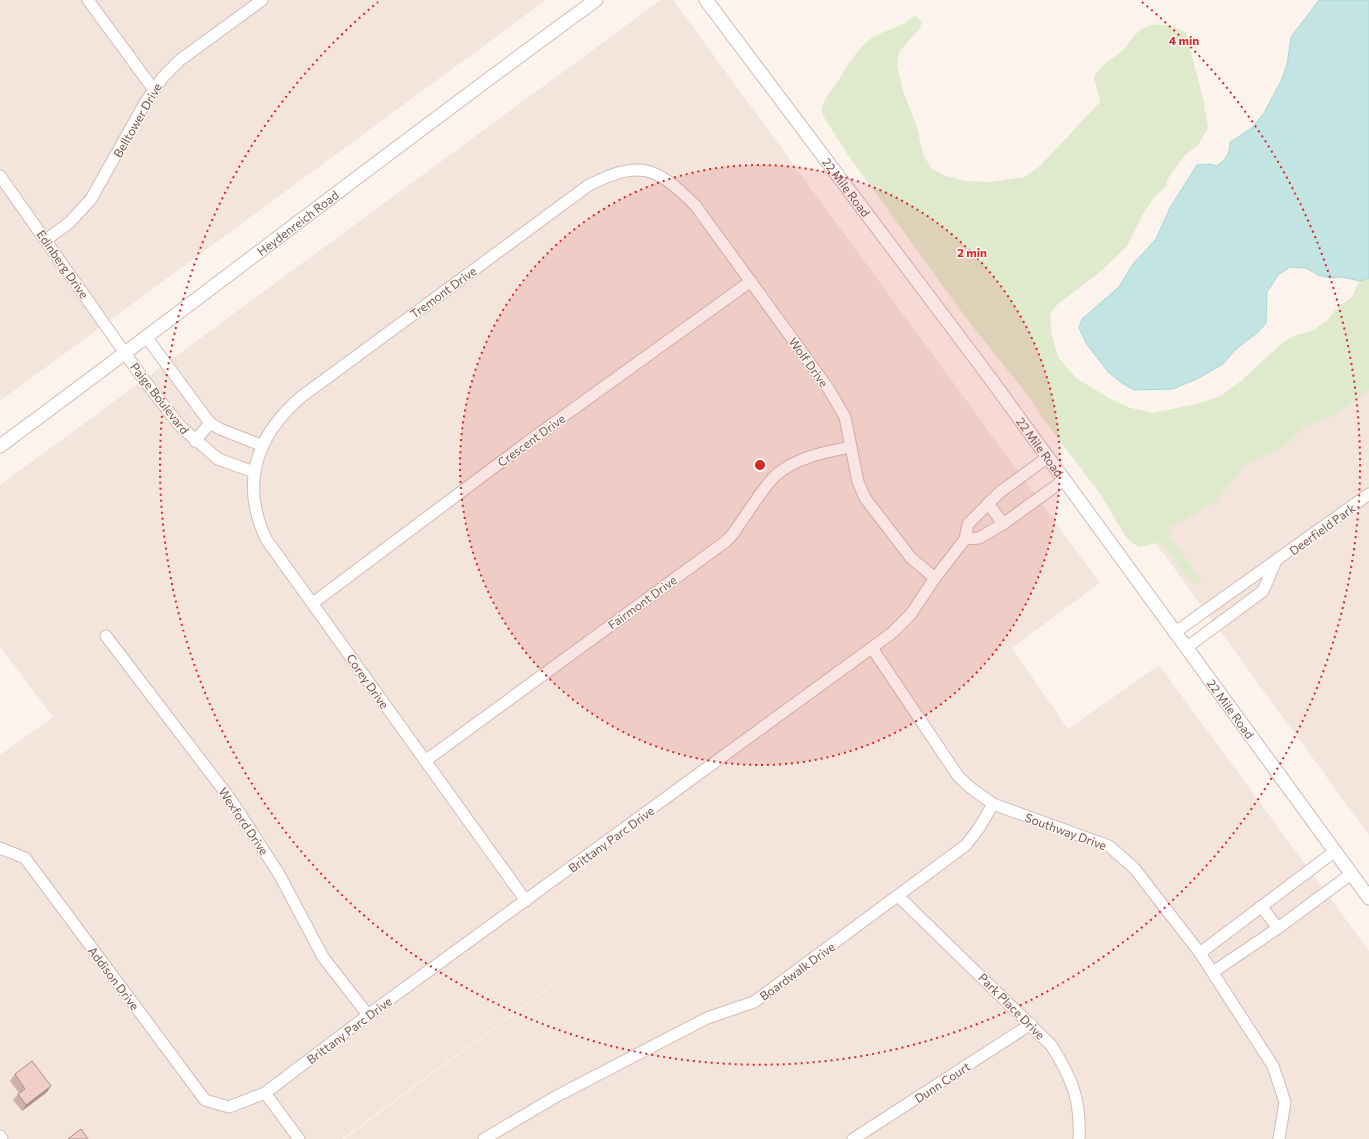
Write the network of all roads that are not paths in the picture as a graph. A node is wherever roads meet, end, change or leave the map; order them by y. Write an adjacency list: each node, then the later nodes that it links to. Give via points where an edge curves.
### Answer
1 (88, 0): 5 (street)
2 (262, 0): 5 (street, Belltower Drive, via 180,60)
3 (596, 0): 10 (street, Heydenreich Road, via 452,105)
4 (706, 0): 17 (street, 22 Mile Road)
5 (154, 90): 8 (street, Belltower Drive, via 91,199 70,222)
6 (644, 169): 9 (street, Wolf Drive, via 672,184 696,206); 14 (street, Tremont Drive, via 600,180 567,201 301,397 282,415)
7 (0, 176): 8 (street, Edinberg Drive)
8 (46, 240): 11 (street, Edinberg Drive)
9 (751, 281): 16 (street, Wolf Drive, via 840,405 849,429); 26 (street, Crescent Drive, via 529,441)
10 (147, 338): 11 (street, Heydenreich Road); 12 (street, Paige Boulevard)
11 (126, 353): 13 (street, Paige Boulevard, via 180,426); 15 (street, Heydenreich Road)
12 (210, 423): 13 (street, Paige Boulevard); 14 (street, Paige Boulevard)
13 (195, 441): 18 (street, Paige Boulevard, via 218,459)
14 (261, 445): 18 (street, Corey Drive)
15 (0, 446)
16 (851, 447): 25 (street, Wolf Drive, via 858,482 865,498 911,558); 31 (street, Fairmont Drive, via 820,453 780,473 725,542)
17 (1048, 457): 19 (street, 22 Mile Road); 21 (street, Brittany Parc Drive)
18 (254, 472): 26 (street, Corey Drive, via 254,498 260,526 266,539)
19 (1064, 480): 22 (street); 27 (street, 22 Mile Road)
20 (1369, 494): 24 (street, Deerfield Park)
21 (988, 503): 22 (street); 23 (street, Brittany Parc Drive, via 968,524)
22 (1003, 524): 23 (street, via 979,538)
23 (965, 539): 25 (street, Brittany Parc Drive)
24 (1275, 563): 27 (street, Deerfield Park); 30 (street, via 1262,591)
25 (935, 578): 29 (street, Brittany Parc Drive, via 912,614)
26 (313, 603): 31 (street, Corey Drive)
27 (1174, 633): 30 (street, 22 Mile Road)
28 (106, 636): 43 (street, Wexford Drive, via 231,800 279,874 323,957)
29 (872, 648): 32 (street, Southway Drive, via 958,776); 38 (street, Brittany Parc Drive)
30 (1186, 648): 34 (street, 22 Mile Road)
31 (425, 761): 38 (street, Corey Drive)
32 (993, 804): 36 (street, Boardwalk Drive, via 966,845); 41 (street, Southway Drive, via 1109,846 1134,868)
33 (0, 848): 46 (street, Addison Drive, via 25,858 205,1100)
34 (1335, 851): 35 (street, 22 Mile Road); 39 (street)
35 (1351, 874): 37 (street, 22 Mile Road); 40 (street)
36 (899, 896): 44 (street, Park Place Drive); 50 (street, Boardwalk Drive, via 754,1002 707,1018 557,1096)
37 (1369, 898)
38 (526, 901): 43 (street, Brittany Parc Drive)
39 (1262, 906): 40 (street); 41 (street)
40 (1278, 928): 42 (street)
41 (1200, 953): 42 (street, Southway Drive)
42 (1213, 972): 53 (street, Southway Drive, via 1273,1066 1285,1102)
43 (368, 1015): 45 (street, Brittany Parc Drive)
44 (1031, 1024): 51 (street, Dunn Court); 52 (street, Park Place Drive, via 1051,1045 1067,1070 1076,1094 1080,1118)
45 (265, 1093): 46 (street, Brittany Parc Drive); 49 (street)
46 (228, 1108)
47 (0, 1136): 48 (street)
48 (2, 1139)
49 (299, 1139)
50 (484, 1139)
51 (853, 1139)
52 (1079, 1139)
53 (1279, 1139)

